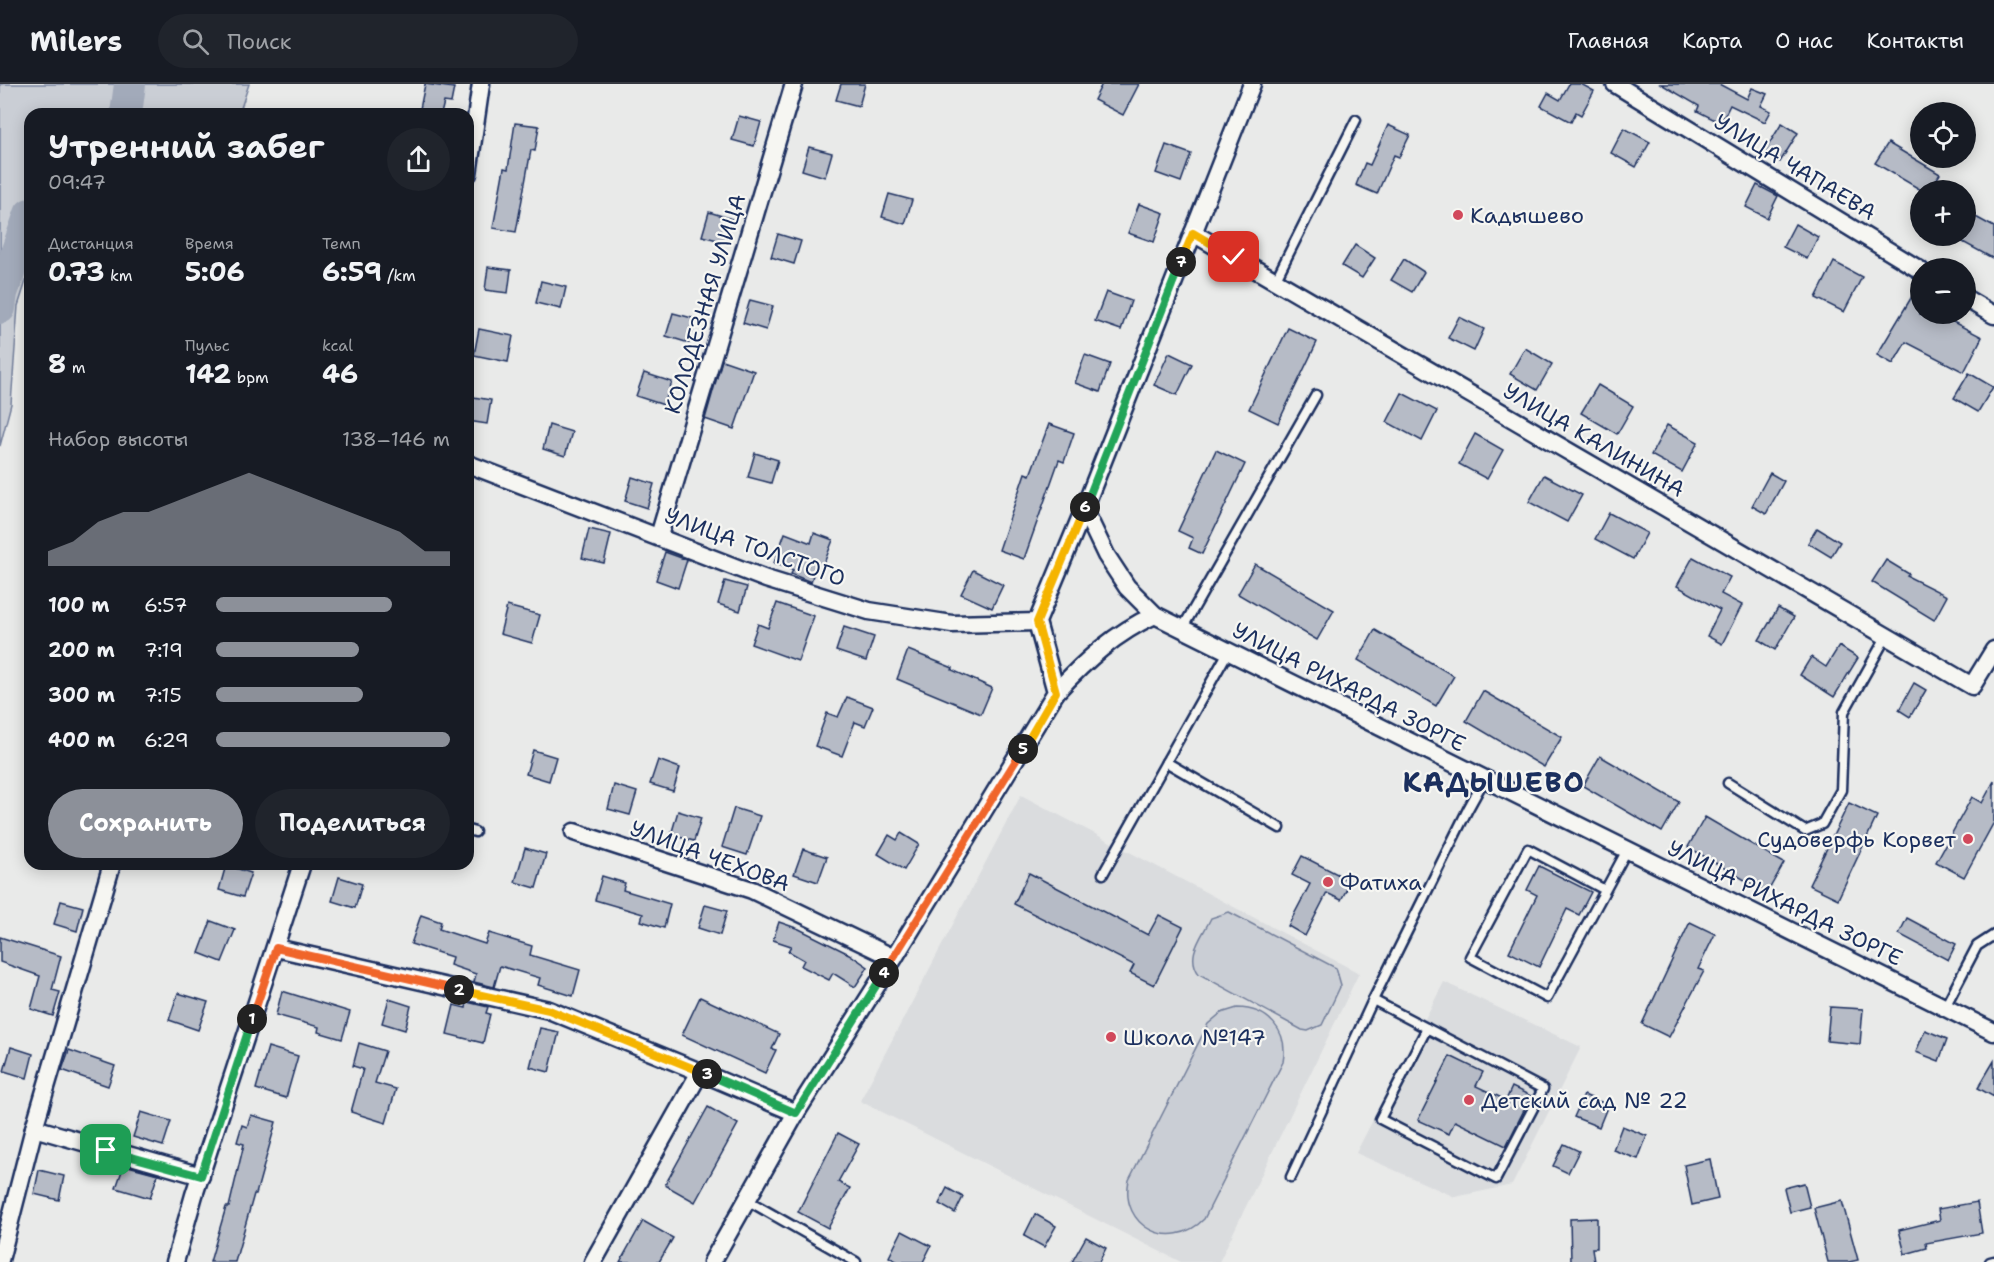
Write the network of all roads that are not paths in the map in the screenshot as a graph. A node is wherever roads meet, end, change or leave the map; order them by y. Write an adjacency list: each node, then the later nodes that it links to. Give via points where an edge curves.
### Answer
1 (481, 84): 6 (street)
2 (794, 84): 15 (street, КОЛОДЕЗНАЯ УЛИЦА)
3 (1252, 84): 7 (street)
4 (1615, 84): 8 (street, УЛИЦА ЧАПАЕВА)
5 (1356, 120): 9 (lane)
6 (474, 132)
7 (1193, 233): 9 (street, УЛИЦА КАЛИНИНА); 14 (street)
8 (1910, 264)
9 (1275, 281): 19 (street, УЛИЦА КАЛИНИНА)
10 (1976, 304): 11 (street)
11 (1994, 315)
12 (1316, 395): 18 (lane)
13 (474, 466): 15 (street, УЛИЦА ТОЛСТОГО)
14 (1084, 509): 16 (street, УЛИЦА РИХАРДА ЗОРГЕ, via 1127,587); 17 (street)
15 (659, 536): 17 (street, УЛИЦА ТОЛСТОГО, via 766,579 869,611 952,624)
16 (1155, 615): 18 (street, УЛИЦА РИХАРДА ЗОРГЕ); 22 (street, via 1107,643)
17 (1037, 622): 22 (street)
18 (1182, 629): 21 (street, УЛИЦА РИХАРДА ЗОРГЕ)
19 (1886, 637): 20 (street, УЛИЦА КАЛИНИНА, via 1972,686); 25 (lane, via 1844,712 1841,790 1822,824 1805,831)
20 (1994, 650)
21 (1228, 652): 23 (lane); 24 (street, УЛИЦА РИХАРДА ЗОРГЕ)
22 (1056, 692): 35 (street)
23 (1166, 762): 26 (lane); 31 (lane)
24 (1484, 780): 28 (street, УЛИЦА РИХАРДА ЗОРГЕ); 36 (lane)
25 (1728, 783)
26 (1280, 828)
27 (574, 832): 35 (street, УЛИЦА ЧЕХОВА, via 752,890)
28 (1627, 850): 32 (lane); 37 (street, УЛИЦА РИХАРДА ЗОРГЕ)
29 (110, 870): 42 (street)
30 (300, 870): 34 (street)
31 (1103, 874)
32 (1605, 890): 32 (lane, via 1547,998 1470,957 1528,849)
33 (1994, 935): 37 (lane, via 1977,946)
34 (276, 948): 40 (street, via 549,1010); 43 (street)
35 (894, 958): 41 (street)
36 (1373, 1000): 38 (lane); 44 (lane)
37 (1945, 1007): 39 (street, УЛИЦА РИХАРДА ЗОРГЕ)
38 (1427, 1028): 38 (lane, via 1543,1089 1496,1179 1380,1119)
39 (1994, 1032)
40 (700, 1072): 41 (street); 48 (street)
41 (796, 1113): 45 (street)
42 (34, 1128): 43 (street); 46 (street)
43 (201, 1176): 47 (street)
44 (1291, 1177)
45 (747, 1200): 49 (street); 50 (lane)
46 (0, 1260)
47 (175, 1262)
48 (593, 1262)
49 (712, 1262)
50 (856, 1262)

